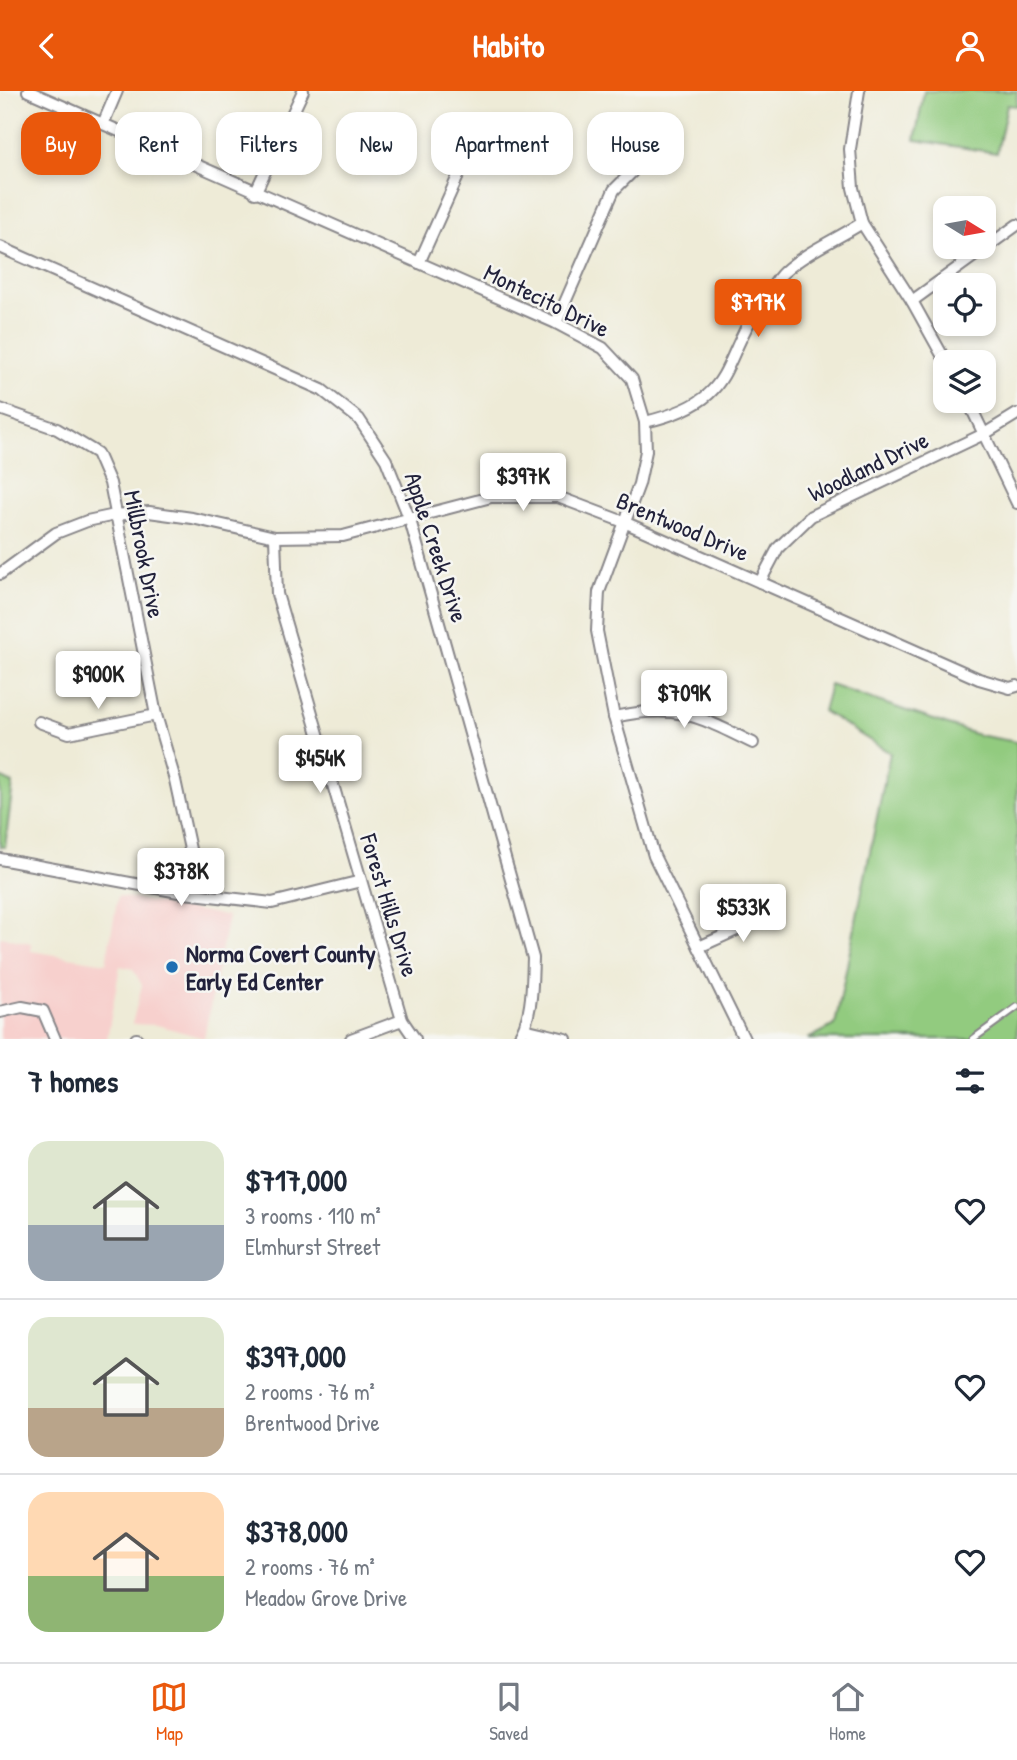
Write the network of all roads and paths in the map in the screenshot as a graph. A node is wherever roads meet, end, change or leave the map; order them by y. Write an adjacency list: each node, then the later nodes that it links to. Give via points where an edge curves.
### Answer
1 (28, 91): 5 (street, Montecito Drive)
2 (117, 91): 5 (street)
3 (303, 91): 8 (street)
4 (859, 91): 9 (street, via 850,149)
5 (103, 124): 8 (street, Montecito Drive)
6 (458, 175): 12 (street)
7 (629, 175): 14 (street, via 614,190)
8 (255, 193): 12 (street, Montecito Drive)
9 (862, 223): 13 (street); 19 (street, via 783,272 748,320 728,370 709,396 680,413)
10 (1017, 225): 13 (street)
11 (0, 247): 23 (street, Apple Creek Drive, via 322,390 359,419 386,460)
12 (419, 263): 14 (street, Montecito Drive)
13 (912, 302): 15 (street)
14 (556, 323): 19 (street, Montecito Drive, via 603,348 632,379)
15 (939, 350)
16 (0, 409): 22 (street, Millbrook Drive, via 57,429 97,453 110,483)
17 (975, 413): 20 (street)
18 (1017, 414): 20 (street, Woodland Drive)
19 (645, 422): 24 (street, Montecito Drive, via 646,450 639,484)
20 (986, 433): 21 (street); 27 (street, Woodland Drive, via 811,516 778,548)
21 (1017, 503)
22 (115, 515): 25 (street, Brentwood Drive, via 149,512 192,517); 26 (street, Brentwood Drive, via 56,534); 29 (street, Millbrook Drive)
23 (410, 520): 24 (street, Brentwood Drive, via 491,497 558,497); 25 (street, Brentwood Drive, via 343,536); 41 (street, Apple Creek Drive, via 533,958)
24 (624, 522): 27 (street, Brentwood Drive); 30 (street, Montecito Drive, via 598,592 597,631)
25 (275, 537): 34 (street, Forest Hills Drive, via 278,594)
26 (0, 574)
27 (760, 582): 28 (street, Brentwood Drive, via 979,679)
28 (1017, 686)
29 (156, 715): 31 (street, via 69,733); 35 (street, Millbrook Drive, via 191,854)
30 (614, 717): 32 (street, via 650,709 673,711 698,717); 37 (street, Montecito Drive, via 654,856)
31 (39, 722)
32 (753, 743)
33 (0, 859): 35 (street)
34 (361, 881): 35 (street, via 272,904); 40 (street, Forest Hills Drive)
35 (184, 893)
36 (774, 913): 37 (street)
37 (699, 947): 47 (street, Montecito Drive)
38 (1017, 1007): 48 (lane)
39 (0, 1012): 42 (street, via 22,1007 43,1011)
40 (402, 1020): 43 (street); 44 (street, Forest Hills Drive)
41 (524, 1029): 45 (street, Apple Creek Drive); 46 (street)
42 (55, 1039)
43 (351, 1039)
44 (415, 1039)
45 (518, 1039)
46 (565, 1039)
47 (744, 1039)
48 (973, 1039)

